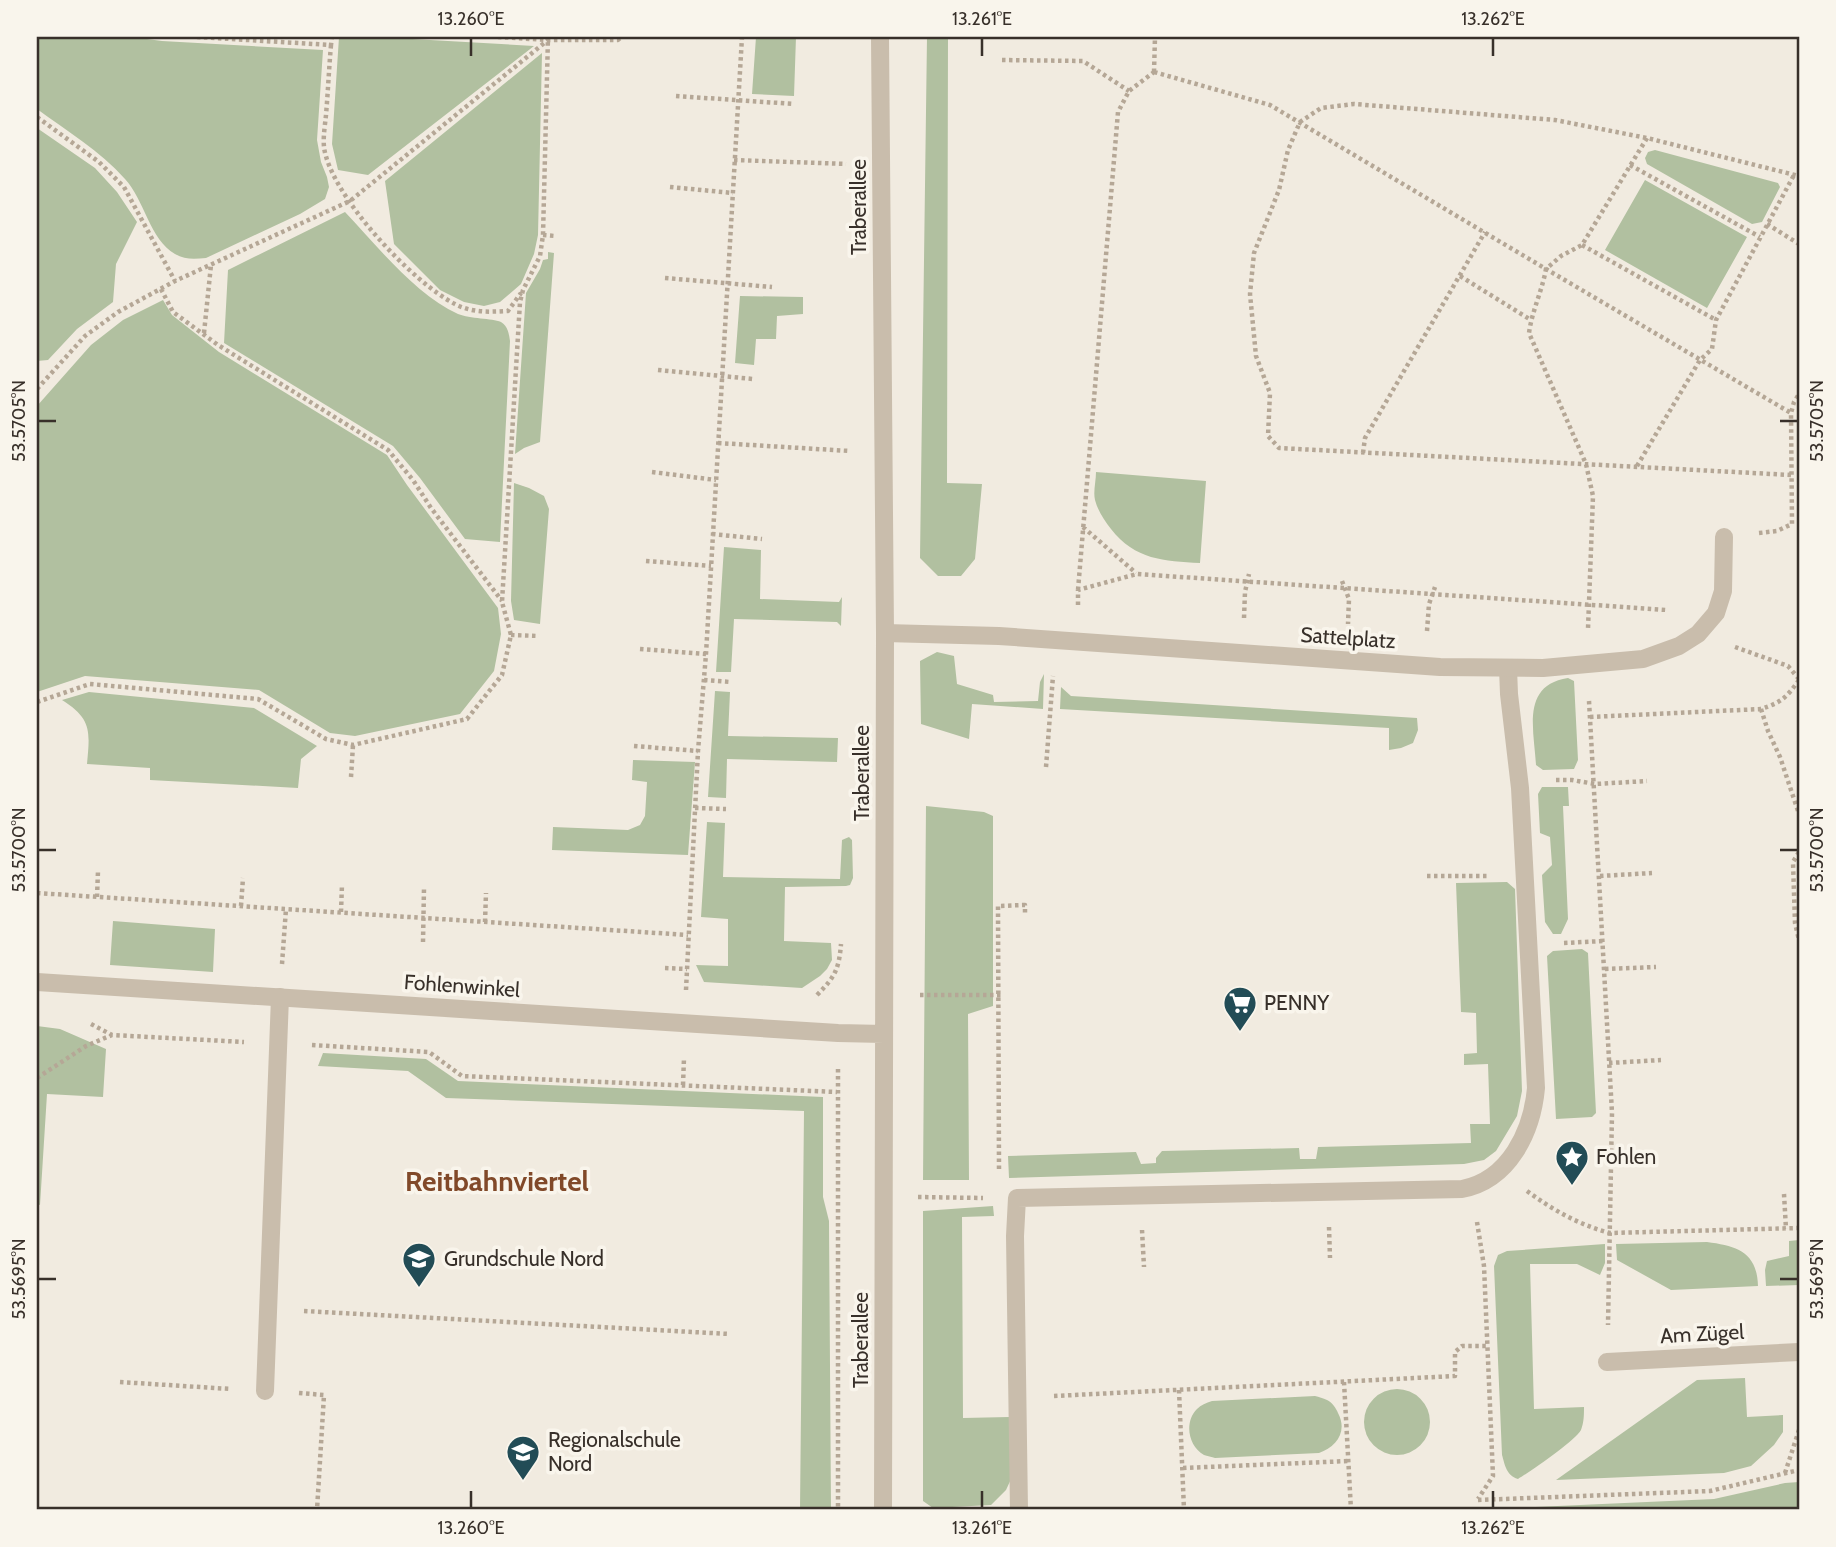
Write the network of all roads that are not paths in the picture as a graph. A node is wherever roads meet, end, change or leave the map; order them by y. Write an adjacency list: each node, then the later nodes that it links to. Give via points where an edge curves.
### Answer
1 (880, 37): 3 (street, Traberallee)
2 (1724, 537): 4 (street, Sattelplatz, via 1723,591 1716,613 1698,634 1679,646 1643,659)
3 (885, 633): 4 (street, Sattelplatz); 7 (street, Traberallee)
4 (1508, 668): 12 (street, via 1520,788 1536,1088 1534,1109 1516,1152 1483,1183 1462,1189 1008,1198 1016,1237)
5 (37, 982): 6 (street, Fohlenwinkel)
6 (280, 997): 7 (street, Fohlenwinkel); 10 (street)
7 (884, 1034): 11 (street, Traberallee)
8 (1799, 1352): 9 (street, Am Zügel)
9 (1607, 1362)
10 (265, 1391)
11 (883, 1510)
12 (1019, 1510)

